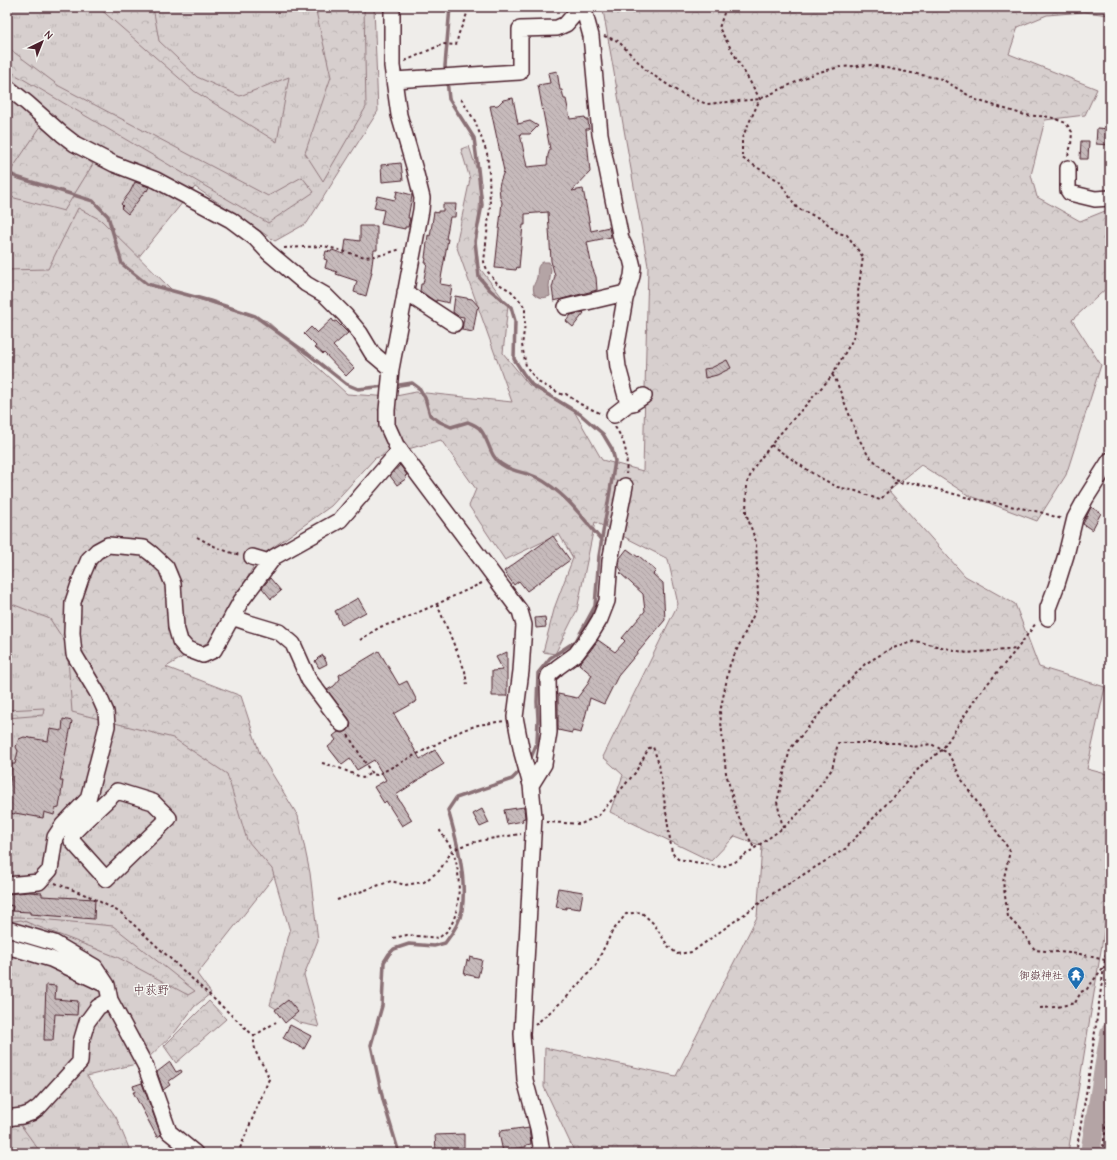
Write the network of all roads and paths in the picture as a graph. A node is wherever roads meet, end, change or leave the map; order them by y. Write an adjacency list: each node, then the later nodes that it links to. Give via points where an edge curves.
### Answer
1 (392, 7): 6 (street)
2 (471, 7): 6 (path, via 468,9 456,45 443,44)
3 (582, 7): 5 (street); 6 (street, via 566,24 557,28 520,29 520,72 426,78)
4 (726, 7): 9 (path, via 719,28)
5 (591, 36): 9 (path, via 601,35 618,41 647,71 683,95 707,104); 15 (street, via 600,134 621,239 633,267)
6 (393, 73): 12 (street, via 399,115 422,198)
7 (7, 87): 13 (street, via 75,144 114,164 156,180 231,220 255,238)
8 (461, 99): 21 (path, via 475,121 487,153 490,206 484,262 497,283 511,292 525,309 522,345 526,366 538,382 563,395 566,394 580,404 601,413)
9 (760, 99): 10 (path, via 815,73 840,67 871,65 942,79 976,100 1026,115 1050,116 1066,123 1072,132); 19 (path, via 742,138 742,158 779,181 797,208 847,235 863,257 858,292 859,313 853,339)
10 (1068, 168): 11 (street, via 1070,193 1096,199)
11 (1110, 198)
12 (414, 244): 13 (path, via 382,255 365,256 324,246 274,248); 14 (street)
13 (268, 252): 18 (street, via 306,284 325,295 345,315 372,353)
14 (405, 292): 17 (street); 18 (street)
15 (626, 294): 16 (street); 21 (street, via 616,350 611,357 618,367)
16 (566, 307)
17 (454, 324)
18 (391, 372): 23 (street, via 386,410 387,425)
19 (832, 375): 22 (path); 25 (path, via 868,455 895,480)
20 (644, 396): 21 (street)
21 (618, 411): 26 (path, via 620,433 628,460)
22 (771, 445): 25 (path, via 836,487 880,500 895,484); 48 (path, via 754,467 747,483 746,513 756,542 758,597 755,612 730,664 720,712 726,773 737,814)
23 (400, 450): 30 (street, via 340,520); 31 (street)
24 (1110, 460): 27 (street)
25 (906, 483): 27 (path, via 916,483 965,497 1040,512)
26 (625, 486): 43 (street, via 610,561 607,601 591,634 576,654 549,674 549,732 544,764)
27 (1074, 523): 33 (street)
28 (197, 537): 29 (path, via 230,553)
29 (252, 557): 30 (street)
30 (269, 562): 34 (street)
31 (494, 576): 32 (path); 38 (street, via 520,611 524,625)
32 (437, 604): 35 (path, via 380,627); 37 (path, via 465,671)
33 (1048, 613): 36 (path)
34 (232, 616): 39 (street, via 249,624 279,632 293,644 309,680); 44 (street, via 214,650 203,655 187,649 180,641 176,627 173,584 166,567 152,554 144,548 108,545 89,559 73,602 74,654 98,694 106,712 107,726)
35 (360, 640)
36 (1017, 649): 40 (path, via 978,695); 47 (path, via 967,653 915,641 890,649 865,664 790,749 777,802)
37 (467, 685)
38 (515, 720): 42 (path, via 478,725 463,730 377,775); 43 (street)
39 (342, 724): 42 (path)
40 (942, 750): 47 (path, via 931,744 913,747 898,743 838,743 832,769 799,813); 57 (path, via 948,753 962,780 1010,851 1003,882 1008,917 1035,950 1080,954); 64 (path, via 922,765 845,849 775,892 692,952 677,954 668,946 654,924 641,912 626,914 612,932 595,966 566,998 528,1032)
41 (322, 763): 42 (path, via 337,766 363,778)
42 (371, 773)
43 (528, 773): 45 (street)
44 (83, 814): 44 (street, via 117,791 153,802 170,818 106,879 72,841 73,833); 50 (street, via 63,825 55,837 50,870)
45 (533, 826): 48 (path, via 581,824 599,815 635,773 649,748 653,747 659,764 672,853 678,858 722,867 735,862); 49 (path); 64 (street)
46 (443, 828): 49 (path, via 440,831)
47 (783, 828): 48 (path)
48 (754, 848)
49 (453, 850): 52 (path, via 439,872 424,882 405,885 391,881); 55 (path, via 459,880 458,906 447,932 439,938 407,935)
50 (42, 878): 51 (street, via 39,882); 65 (path, via 91,897 121,913)
51 (7, 885)
52 (337, 900)
53 (1110, 924): 57 (path)
54 (7, 929): 60 (street, via 54,943 95,967)
55 (393, 938)
56 (7, 946): 60 (street, via 51,959)
57 (1105, 960): 58 (path)
58 (1104, 968): 59 (path); 62 (path, via 1088,989 1081,992 1075,1003); 71 (path)
59 (1110, 969)
60 (107, 985): 61 (street)
61 (104, 1003): 67 (street, via 87,1022 80,1042 80,1062 39,1107 22,1116); 69 (street, via 121,1019 145,1065 169,1132)
62 (1040, 1008)
63 (276, 1022): 65 (path)
64 (522, 1034): 68 (street, via 525,1080)
65 (254, 1036): 70 (path, via 258,1058 269,1079)
66 (1110, 1102): 72 (path)
67 (7, 1118)
68 (544, 1150)
69 (195, 1153)
70 (238, 1153)
71 (1076, 1153)
72 (1102, 1153)

